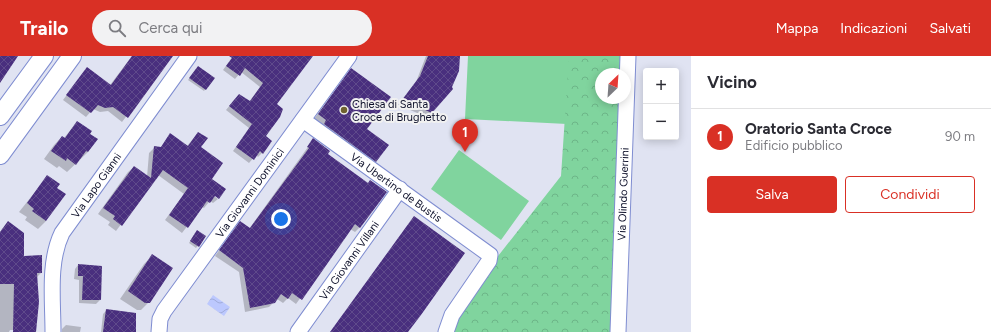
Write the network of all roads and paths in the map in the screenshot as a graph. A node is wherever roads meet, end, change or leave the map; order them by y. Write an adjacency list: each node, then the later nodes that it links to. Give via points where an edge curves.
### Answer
1 (44, 56): 6 (street)
2 (72, 56): 8 (street)
3 (189, 56): 10 (street, Via Lapo Gianni, via 62,233 54,260)
4 (348, 56): 7 (street, Via Giovanni Dominici)
5 (628, 56): 14 (street, Via Olindo Guerrini)
6 (0, 116)
7 (303, 120): 9 (street, Via Ubertino de Bustis); 11 (street, Via Giovanni Dominici, via 164,312 160,319)
8 (0, 155)
9 (400, 189): 12 (street, Via Giovanni Villani); 13 (street, Via Ubertino de Bustis, via 490,254 489,261 452,315)
10 (53, 332)
11 (159, 332)
12 (298, 332)
13 (446, 332)
14 (618, 332)

